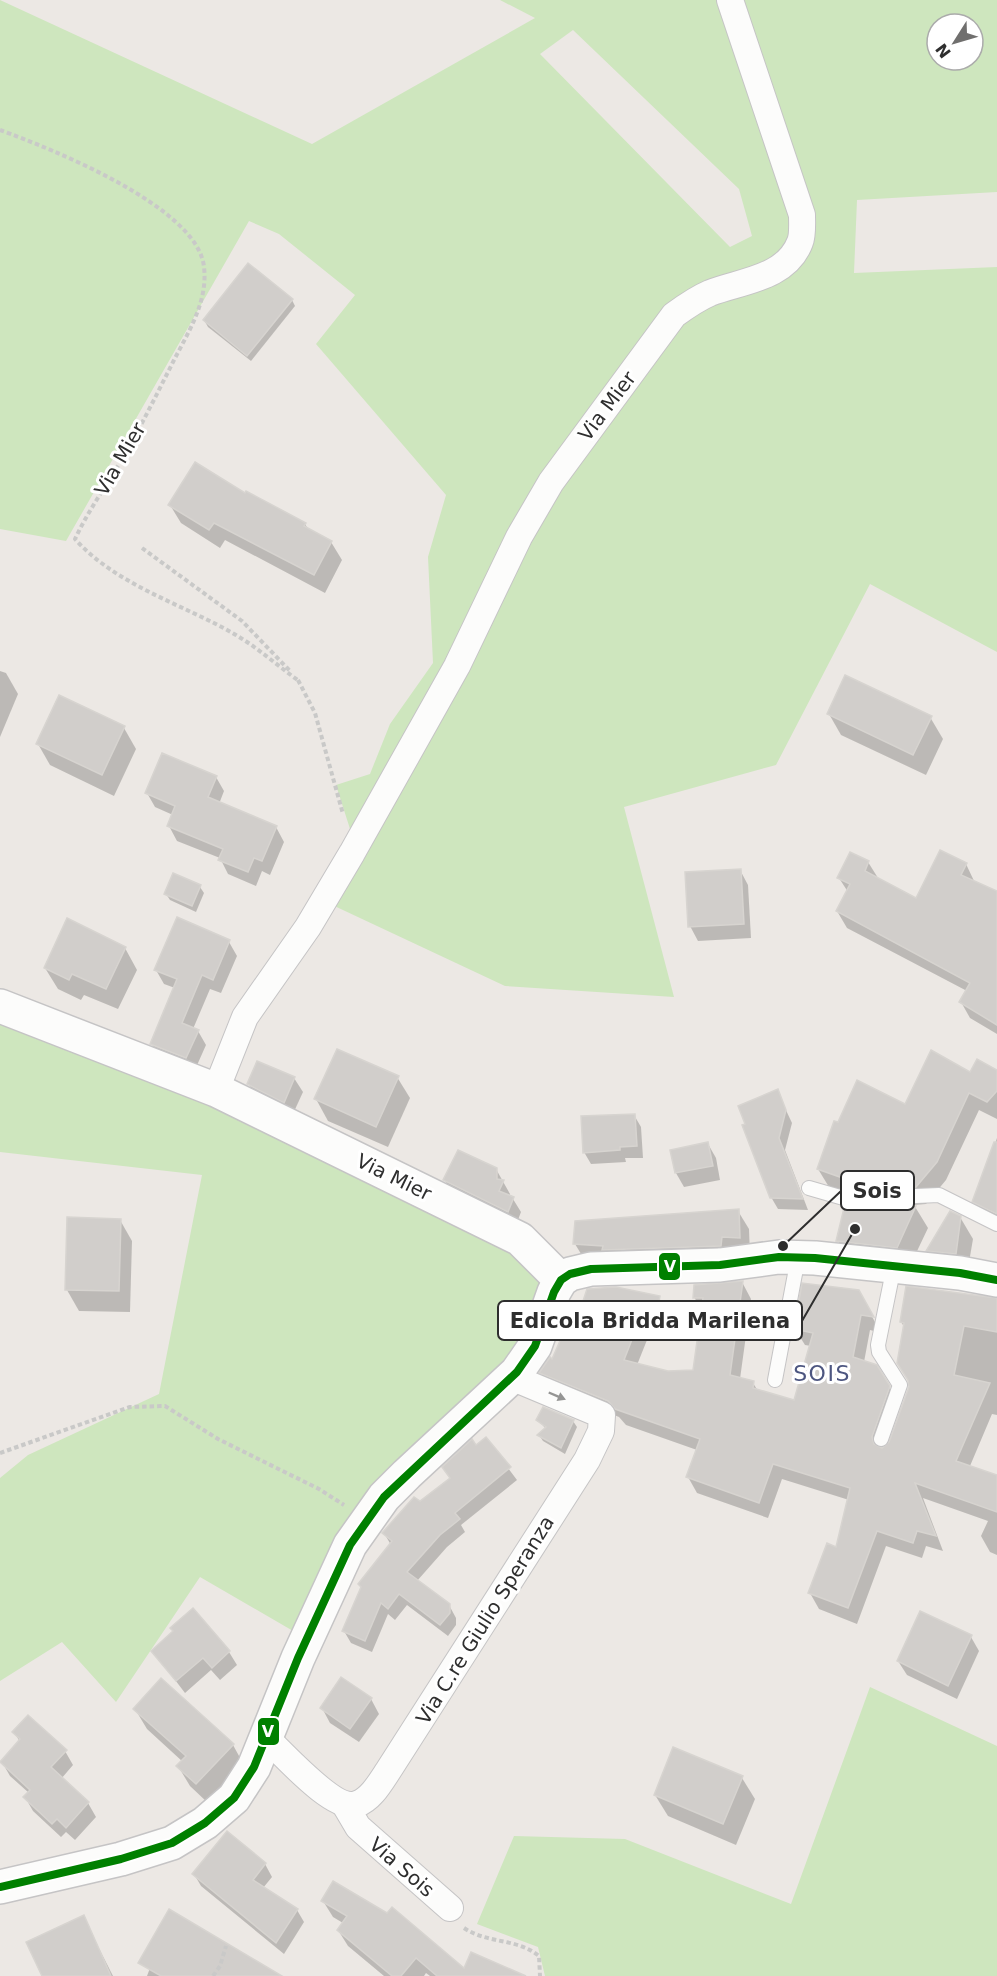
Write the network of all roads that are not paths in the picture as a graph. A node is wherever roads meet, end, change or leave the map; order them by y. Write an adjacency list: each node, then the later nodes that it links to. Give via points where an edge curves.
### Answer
1 (730, 0): 3 (street, Via Mier, via 802,214 800,242 784,264 764,277 710,293 674,315 551,482 519,537 456,666 352,853 308,927 245,1017)
2 (0, 1006): 3 (street, Via Mier)
3 (216, 1090): 9 (street, Via Mier, via 520,1239)
4 (810, 1188): 5 (lane, via 847,1199 939,1195)
5 (997, 1224)
6 (798, 1258): 7 (street); 9 (street, via 591,1269 570,1274); 11 (lane)
7 (894, 1266): 8 (street); 12 (lane, via 878,1345 900,1385)
8 (997, 1280)
9 (561, 1281): 10 (street, via 535,1346)
10 (511, 1377): 13 (street, via 407,1474 368,1519 333,1578); 14 (street, Via C.re Giulio Speranza, one-way to 14, via 602,1416 601,1431 587,1460 403,1750 369,1796 354,1805)
11 (775, 1380)
12 (880, 1439)
13 (266, 1738): 14 (street, Via Sois, via 328,1796); 15 (street, via 254,1767 234,1798 187,1835 121,1859)
14 (345, 1805): 16 (street, Via Sois, via 358,1827)
15 (0, 1887)
16 (450, 1908)

